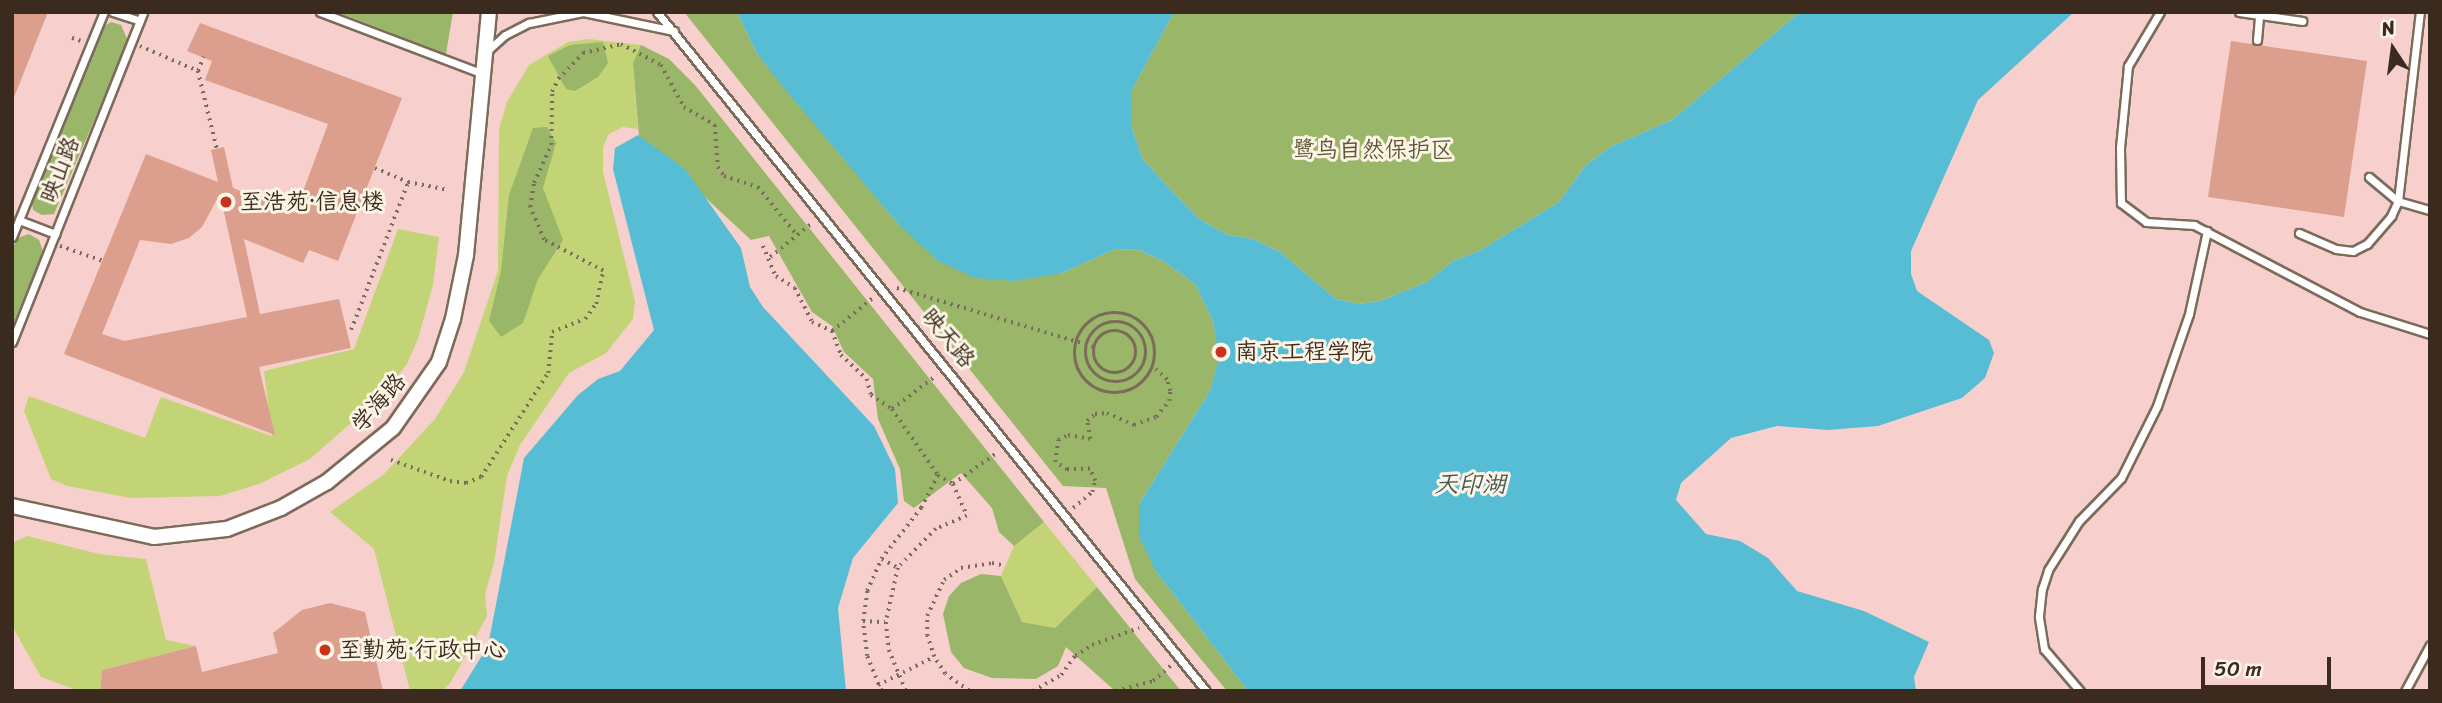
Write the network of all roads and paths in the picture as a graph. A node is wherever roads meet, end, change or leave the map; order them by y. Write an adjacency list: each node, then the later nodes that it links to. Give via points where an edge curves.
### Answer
1 (104, 12): 28 (lane, 映山路)
2 (113, 12): 12 (lane)
3 (143, 12): 12 (lane, 映山路)
4 (320, 12): 20 (lane)
5 (489, 12): 17 (street, 学海路)
6 (583, 12): 14 (lane); 17 (lane, via 529,23 505,35)
7 (657, 12): 14 (lane, 映天路)
8 (2160, 12): 30 (lane, via 2128,66 2117,192 2131,215 2146,222 2178,222)
9 (2239, 12): 11 (lane)
10 (2420, 12): 26 (lane)
11 (2259, 15): 13 (lane); 15 (lane)
12 (140, 21): 16 (lane, 映山路)
13 (2302, 21)
14 (674, 31): 73 (lane, 映天路)
15 (2257, 40)
16 (132, 43): 19 (path); 32 (lane, 映山路)
17 (483, 55): 20 (street, 学海路)
18 (203, 57): 19 (path)
19 (198, 71): 21 (path)
20 (481, 73): 55 (street, 学海路, via 466,255 453,319 439,362 418,397 362,457 327,482 253,521 192,534 154,537)
21 (217, 149)
22 (375, 168): 24 (path)
23 (2369, 177): 26 (lane)
24 (408, 182): 25 (path); 41 (path)
25 (448, 190)
26 (2398, 201): 27 (lane); 31 (lane, via 2378,233 2353,251)
27 (2430, 210)
28 (19, 220): 32 (lane); 34 (lane, 映山路)
29 (813, 222): 33 (path)
30 (2207, 231): 43 (lane, via 2360,312); 74 (lane, via 2189,314 2157,406 2121,478 2079,521 2054,559 2042,589 2039,616 2044,649)
31 (2299, 233)
32 (55, 234): 35 (lane, 映山路)
33 (797, 235): 37 (path); 52 (path, via 758,187 724,176 718,167 715,125 684,107 661,65 621,44 583,53 552,92 551,145 534,183 530,207 544,240 603,271 596,304 585,319 552,332 548,373 481,477 466,483 450,481)
34 (12, 237)
35 (52, 243): 38 (path); 45 (lane, 映山路)
36 (763, 246): 37 (path)
37 (770, 257): 42 (path, via 776,276 795,288 812,322)
38 (103, 261)
39 (897, 288): 44 (path)
40 (874, 297): 42 (path)
41 (351, 330)
42 (832, 331): 50 (path, via 841,355 867,379 871,395)
43 (2430, 334)
44 (1077, 340): 46 (path); 48 (path, via 1075,354 1085,380 1109,393 1135,388); 48 (path, via 1092,320 1128,315 1140,321 1154,342)
45 (12, 342)
46 (1086, 344): 46 (path, via 1100,326 1122,322 1140,334 1146,356 1136,375 1115,383 1095,375 1085,355); 47 (path)
47 (1095, 347): 47 (path, via 1099,339 1114,331 1130,337 1136,353 1129,368 1112,373 1098,364)
48 (1153, 367): 56 (path, via 1167,380 1170,391 1169,401 1156,416 1134,425 1107,413 1095,414 1087,421 1090,439 1068,435 1058,440 1055,462 1067,470 1090,469 1095,481 1092,492)
49 (937, 375): 50 (path)
50 (892, 409): 53 (path)
51 (999, 452): 54 (path)
52 (391, 460)
53 (938, 475): 54 (path); 57 (path, via 922,508)
54 (953, 484): 59 (path, via 967,516 936,529)
55 (12, 506)
56 (1073, 508)
57 (881, 559): 59 (path); 60 (path, via 867,591)
58 (1006, 566): 64 (path, via 979,563 944,580 927,616)
59 (898, 568): 61 (path)
60 (863, 621): 61 (path); 67 (path, via 867,656)
61 (886, 622): 66 (path)
62 (1139, 628): 71 (path, via 1092,645 1075,656 1061,675)
63 (2430, 645): 75 (lane)
64 (934, 657): 66 (path); 70 (path, via 945,674)
65 (1170, 666): 72 (path, via 1153,681)
66 (897, 676): 67 (path); 69 (path)
67 (878, 685): 68 (path)
68 (881, 691)
69 (906, 691)
70 (969, 691)
71 (1033, 691)
72 (1116, 691)
73 (1206, 691)
74 (2080, 691)
75 (2405, 691)

